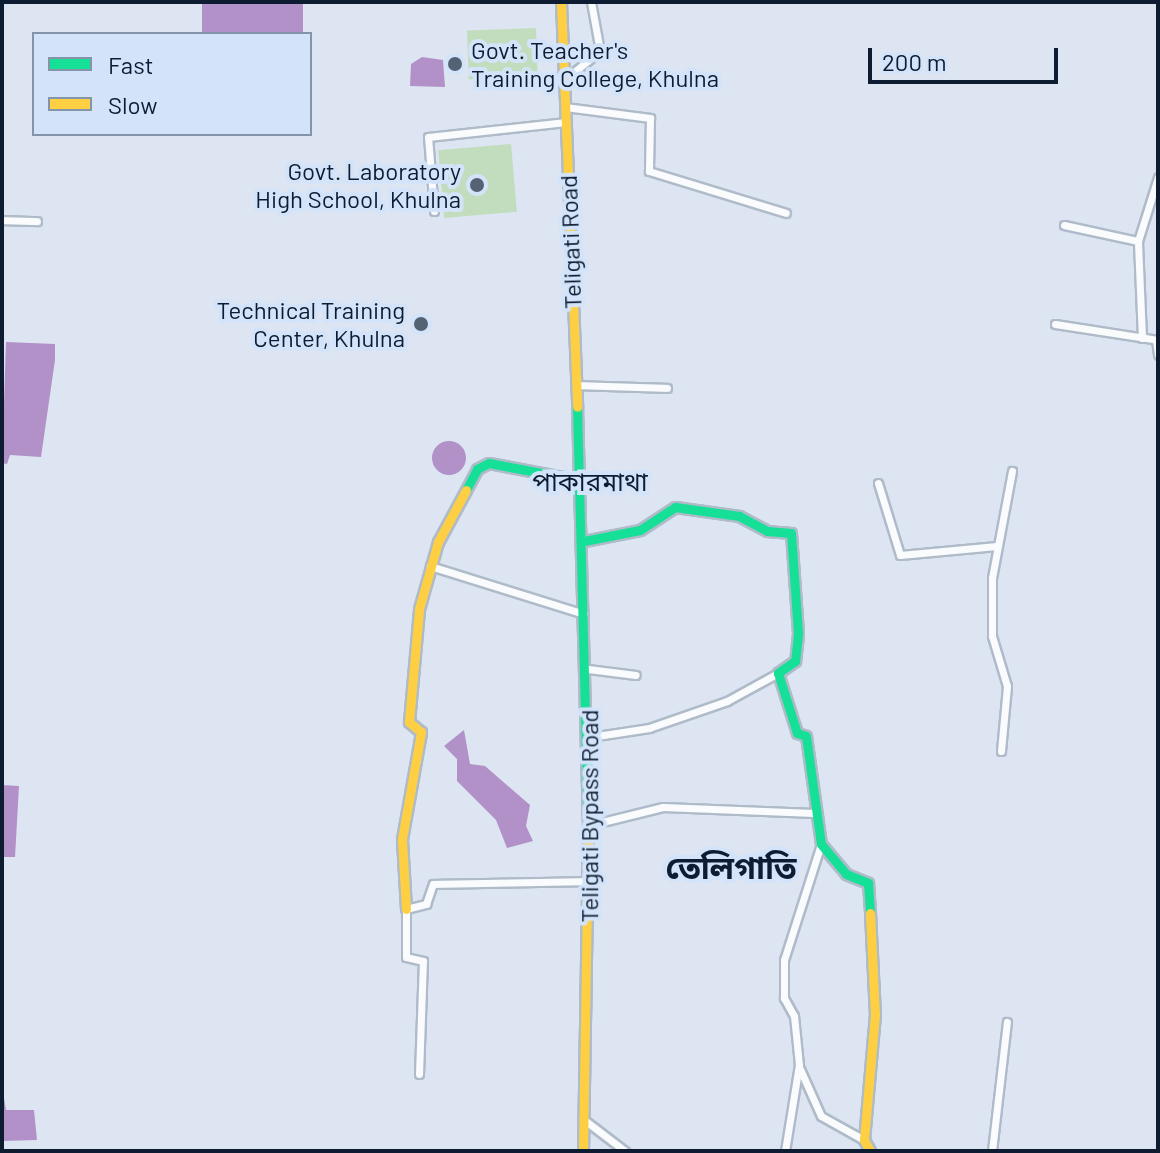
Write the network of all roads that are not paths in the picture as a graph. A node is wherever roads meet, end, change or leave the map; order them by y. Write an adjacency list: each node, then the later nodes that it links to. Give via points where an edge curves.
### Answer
1 (561, 2): 3 (street, Teligati Road)
2 (591, 2): 3 (street, via 600,51)
3 (564, 80): 4 (street, Teligati Road)
4 (565, 107): 5 (street, Teligati Road); 8 (street, via 650,118 649,171)
5 (566, 122): 7 (street, via 428,137); 17 (street, Teligati Road)
6 (1158, 177): 12 (street)
7 (434, 211)
8 (786, 213)
9 (2, 220): 10 (street)
10 (37, 221)
11 (1064, 225): 12 (street)
12 (1138, 241): 14 (street)
13 (1055, 324): 14 (street)
14 (1142, 338): 15 (street)
15 (1157, 340): 16 (street)
16 (1158, 355)
17 (577, 385): 18 (street); 20 (street, Teligati Road)
18 (667, 388)
19 (1012, 471): 23 (street)
20 (583, 481): 22 (street, Teligati Bypass Road); 24 (street, via 489,463 477,469)
21 (878, 483): 23 (street, via 900,555)
22 (584, 541): 26 (street, Teligati Bypass Road); 27 (street, via 640,530 675,507 739,516 767,531 791,533 798,634 795,661)
23 (997, 546): 30 (street, via 992,636 1007,686)
24 (430, 566): 25 (street); 35 (street, via 410,693 409,722 421,732 402,839)
25 (584, 614)
26 (588, 669): 28 (street); 29 (street, Teligati Bypass Road)
27 (778, 673): 29 (street, via 727,701 649,728); 31 (street, via 797,733 806,736)
28 (636, 675)
29 (590, 737): 32 (street, Teligati Bypass Road)
30 (1001, 751)
31 (814, 813): 32 (street, via 663,807); 33 (street)
32 (590, 825): 34 (street, Teligati Bypass Road)
33 (821, 844): 37 (street, via 784,960 784,998 794,1016); 40 (street, via 846,874 868,883 875,1014)
34 (590, 881): 35 (street, via 433,884 426,904); 39 (street, Teligati Bypass Road)
35 (406, 909): 38 (street, via 406,957 423,961)
36 (1007, 1022): 45 (street)
37 (799, 1065): 40 (street, via 821,1116); 43 (street)
38 (419, 1074)
39 (583, 1119): 41 (street, Teligati Bypass Road); 42 (street)
40 (864, 1140): 44 (street)
41 (583, 1151)
42 (625, 1151)
43 (785, 1151)
44 (870, 1151)
45 (992, 1151)

